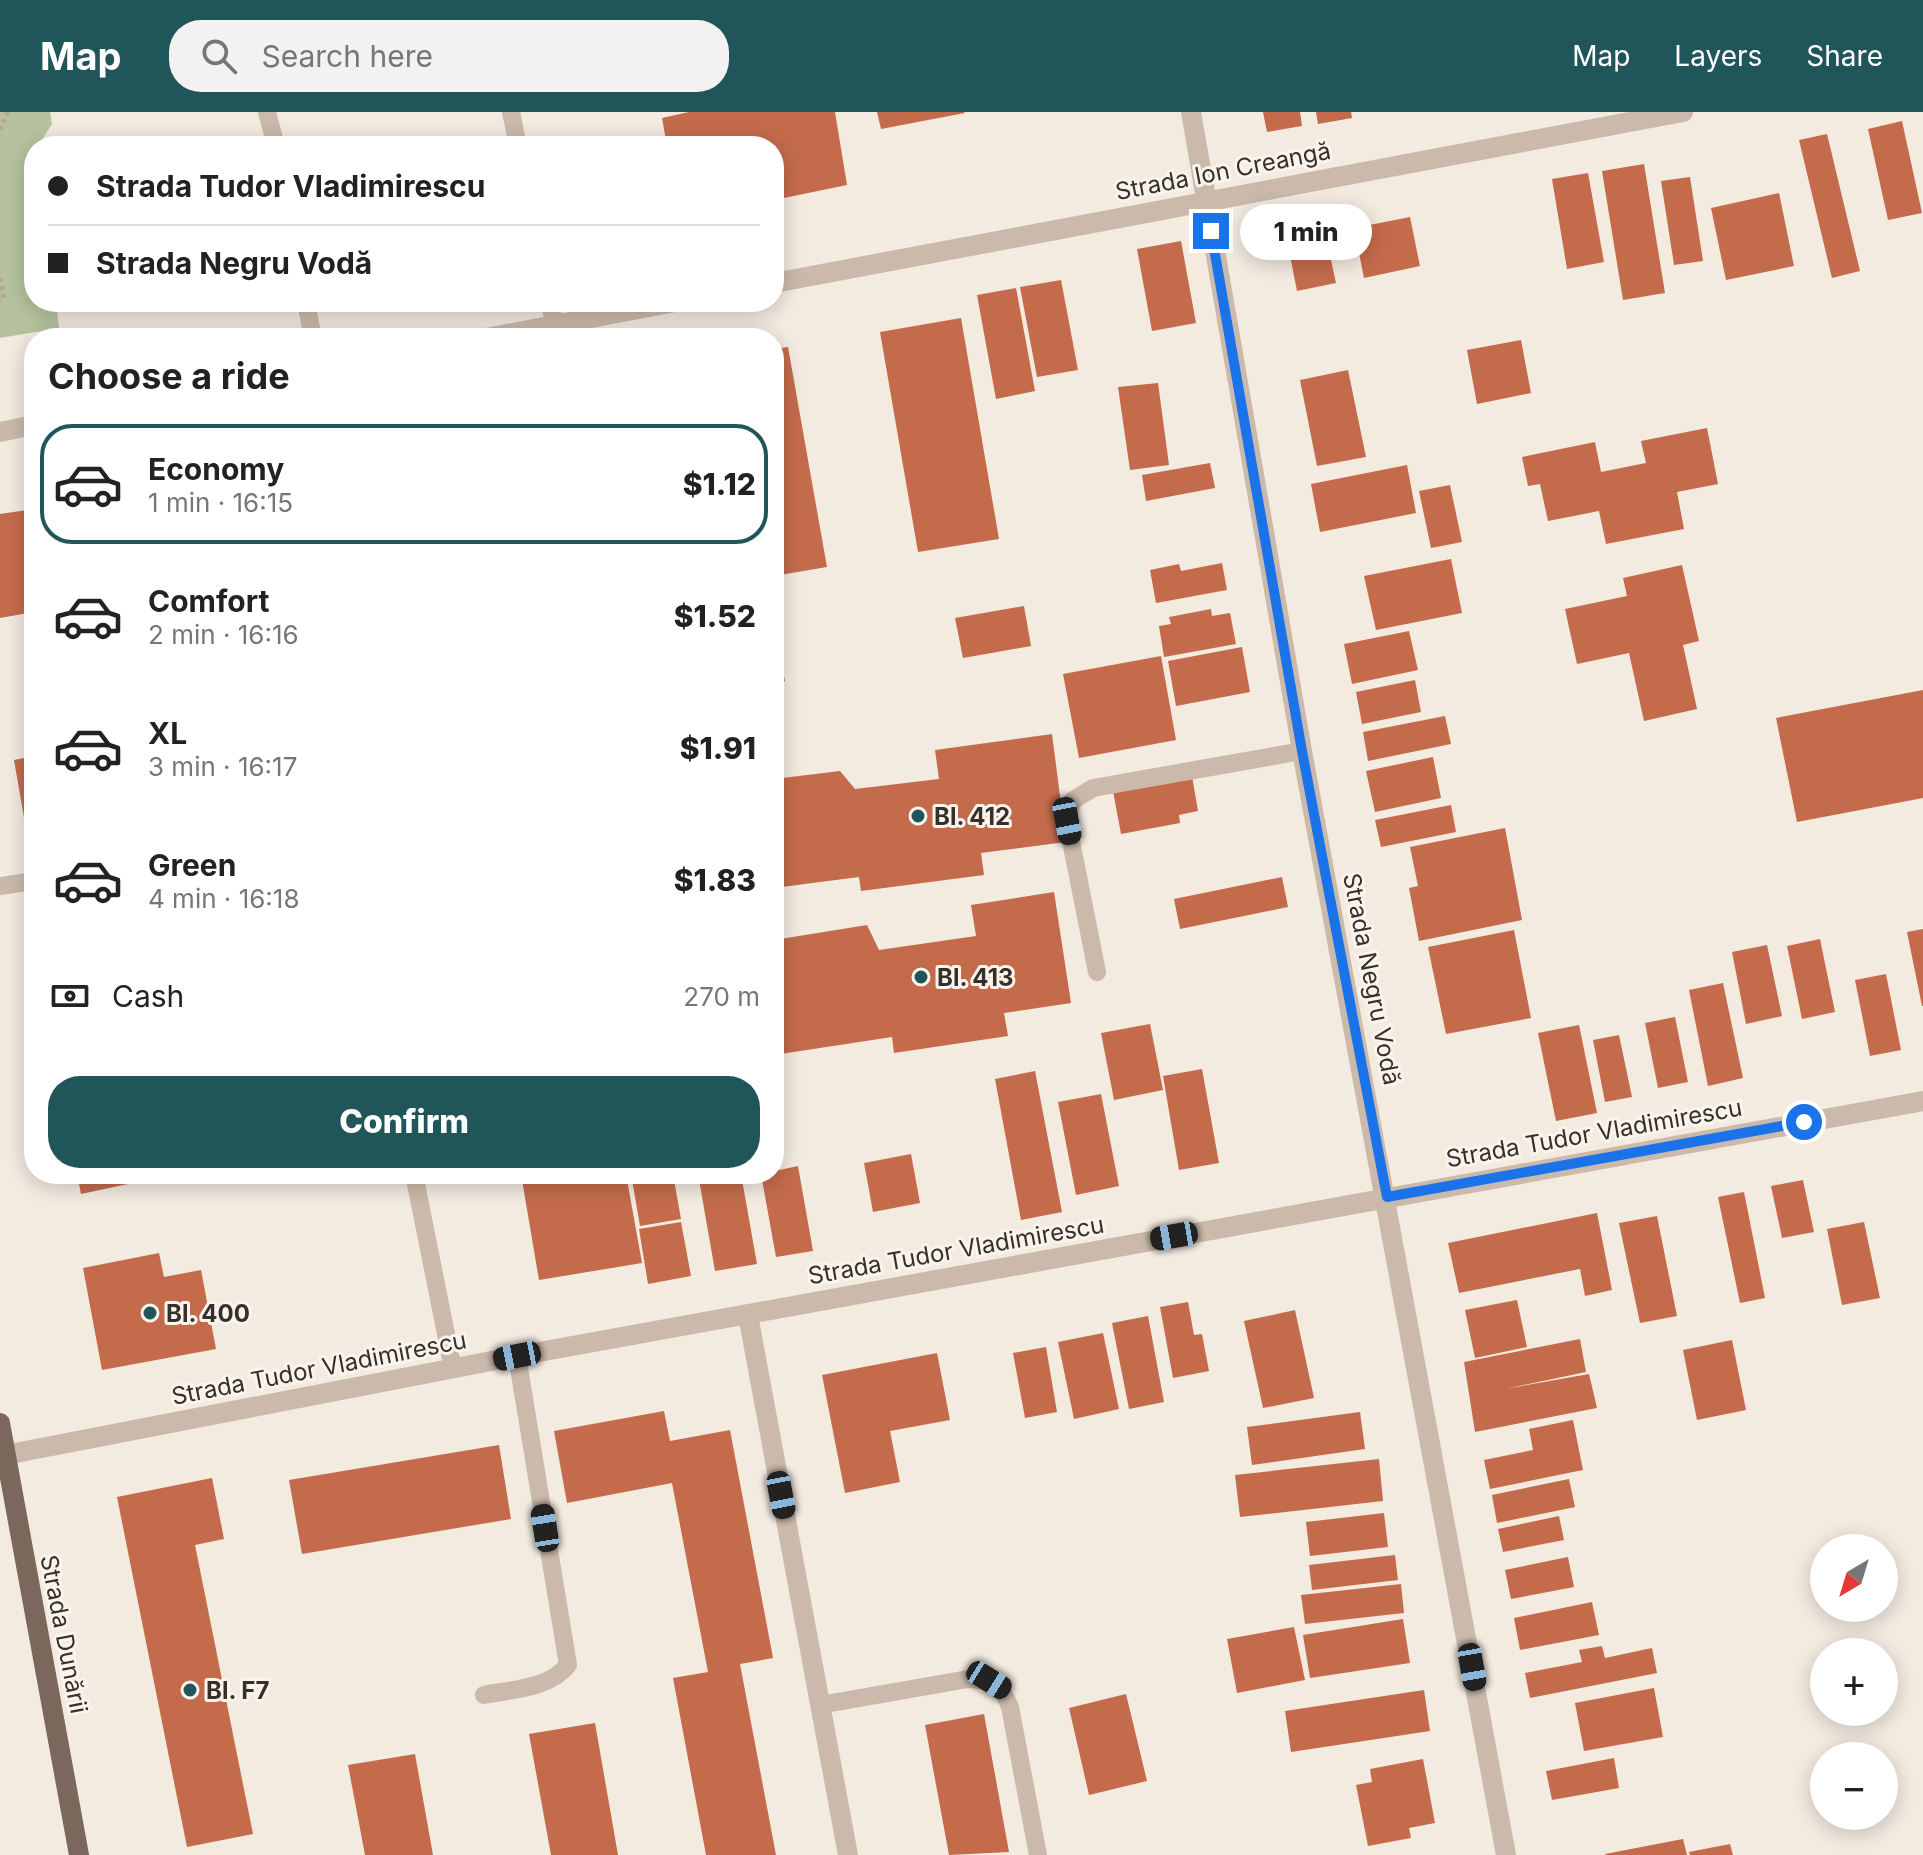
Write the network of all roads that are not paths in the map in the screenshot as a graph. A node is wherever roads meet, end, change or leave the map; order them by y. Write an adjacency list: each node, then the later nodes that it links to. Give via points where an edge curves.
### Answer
1 (267, 112): 5 (lane)
2 (511, 112): 6 (lane)
3 (1191, 112): 7 (street, Strada Negru Vodă)
4 (1683, 112): 7 (street, Strada Ion Creangă)
5 (273, 136)
6 (516, 136)
7 (1205, 201): 8 (street, Strada Ion Creangă); 15 (street, Strada Negru Vodă)
8 (784, 281)
9 (552, 312): 11 (lane)
10 (622, 312): 11 (street)
11 (554, 325): 12 (street)
12 (538, 328)
13 (24, 427): 14 (street)
14 (0, 432)
15 (1302, 751): 18 (lane, via 1093,788 1072,801 1067,821); 21 (street, Strada Negru Vodă)
16 (24, 882): 17 (lane)
17 (0, 886)
18 (1097, 972)
19 (1923, 1101): 21 (street, Strada Tudor Vladimirescu)
20 (416, 1184): 24 (lane)
21 (1387, 1197): 22 (street, Strada Tudor Vladimirescu); 32 (street, Strada Negru Vodă)
22 (748, 1315): 23 (street, Strada Tudor Vladimirescu); 28 (street)
23 (517, 1356): 24 (street, Strada Tudor Vladimirescu); 27 (lane, via 568,1665 543,1684)
24 (453, 1369): 26 (street, Strada Tudor Vladimirescu)
25 (0, 1423): 26 (main road, Strada Dunării)
26 (3, 1455): 29 (main road, Strada Dunării)
27 (484, 1695)
28 (820, 1705): 30 (street); 31 (lane, via 968,1679 989,1680 1003,1689)
29 (79, 1855)
30 (848, 1855)
31 (1038, 1855)
32 (1506, 1855)

